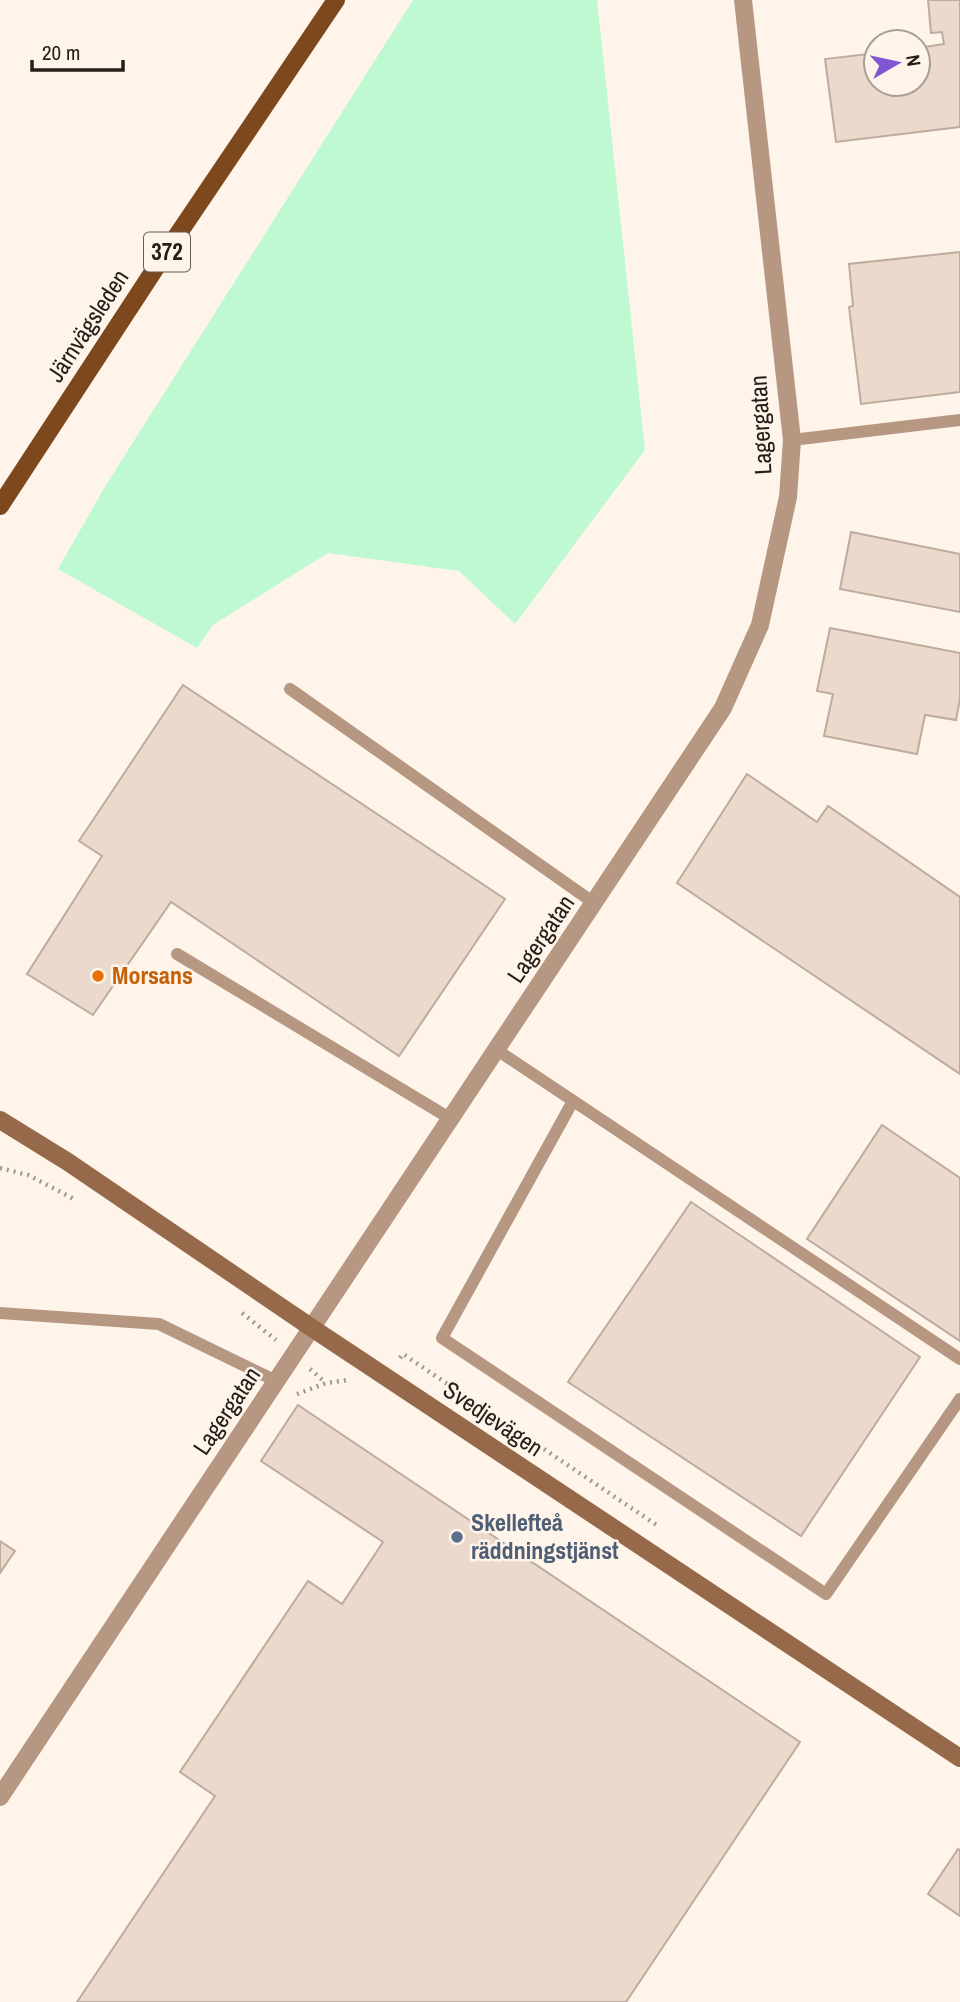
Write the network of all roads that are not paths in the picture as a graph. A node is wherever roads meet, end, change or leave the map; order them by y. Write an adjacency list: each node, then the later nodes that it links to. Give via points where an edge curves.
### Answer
1 (336, 0): 5 (main road, Järnvägsleden / 372)
2 (743, 0): 4 (street, Lagergatan)
3 (960, 420): 4 (lane)
4 (792, 440): 7 (street, Lagergatan, via 788,497 760,625 723,708)
5 (0, 506)
6 (290, 689): 7 (lane)
7 (594, 903): 9 (street, Lagergatan)
8 (177, 954): 12 (lane)
9 (497, 1049): 10 (lane); 12 (street, Lagergatan)
10 (573, 1101): 15 (lane); 17 (lane, via 442,1338 827,1594)
11 (0, 1119): 14 (street, Svedjevägen)
12 (451, 1119): 14 (street, Lagergatan)
13 (0, 1313): 16 (lane, via 159,1324)
14 (312, 1328): 16 (street, Lagergatan); 18 (street, Svedjevägen)
15 (960, 1359)
16 (276, 1381): 19 (street, Lagergatan)
17 (960, 1399)
18 (960, 1758)
19 (0, 1797)

